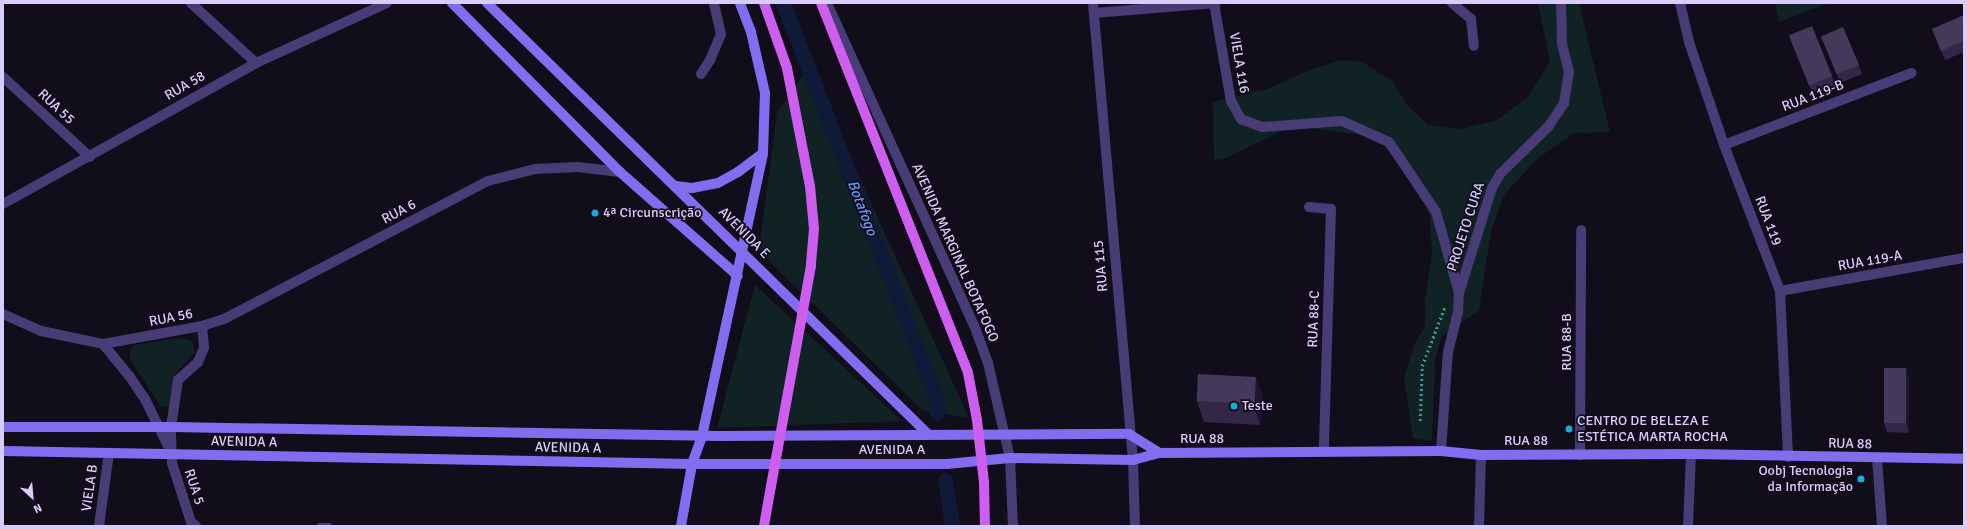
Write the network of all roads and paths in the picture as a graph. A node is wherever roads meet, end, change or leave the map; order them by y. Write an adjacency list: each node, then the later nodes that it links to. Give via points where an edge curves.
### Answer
1 (191, 3): 17 (street)
2 (387, 3): 17 (street, RUA 58)
3 (452, 3): 25 (main road)
4 (487, 3): 26 (main road, AVENIDA E)
5 (714, 3): 19 (street, via 721,34)
6 (740, 3): 23 (main road, via 751,32 765,93)
7 (764, 3): 67 (main road, bridge, via 787,68 810,186 814,229 811,265)
8 (821, 3): 68 (main road, bridge, via 968,373 977,420 984,482)
9 (827, 3): 45 (street, AVENIDA MARGINAL BOTAFOGO, via 974,325 988,363)
10 (1215, 3): 14 (street); 21 (street, VIELA 116, via 1231,101 1241,119 1262,127)
11 (1452, 3): 16 (street, via 1471,19)
12 (1561, 3): 34 (street, PROJETO CURA, via 1562,43 1569,72 1564,103 1548,127 1500,174 1492,188)
13 (1680, 3): 22 (street, RUA 119, via 1689,42)
14 (1174, 5): 15 (street)
15 (1093, 8): 44 (street, RUA 115)
16 (1474, 46)
17 (256, 62): 24 (street, RUA 58)
18 (1912, 73): 22 (street, RUA 119-B)
19 (701, 74)
20 (3, 77): 24 (street, RUA 55)
21 (1342, 121): 34 (street, PROJETO CURA, via 1389,142 1398,155 1436,212)
22 (1724, 145): 33 (street, RUA 119)
23 (763, 153): 26 (main road, via 738,172 718,182 692,188); 30 (main road)
24 (90, 157): 27 (street, RUA 58)
25 (620, 172): 32 (main road); 37 (street, RUA 6, via 578,167 535,169 488,181 224,319)
26 (676, 186): 30 (main road, AVENIDA E)
27 (3, 204)
28 (1309, 208): 49 (street, RUA 88-C, via 1331,209)
29 (1581, 230): 55 (street, RUA 88-B)
30 (743, 252): 32 (main road); 43 (main road, AVENIDA E)
31 (1964, 258): 33 (street, RUA 119-A)
32 (738, 276): 46 (main road)
33 (1780, 291): 56 (street, RUA 119)
34 (1459, 293): 48 (street, PROJETO CURA, via 1458,312 1448,352)
35 (1446, 300): 39 (path, via 1422,366)
36 (3, 314): 38 (street, RUA 56, via 41,331)
37 (202, 326): 38 (street, RUA 56); 42 (street, RUA 56, via 204,348 198,362 178,380)
38 (103, 344): 40 (street, via 130,376 151,410)
39 (1420, 421)
40 (156, 426): 41 (main road, AVENIDA A); 42 (main road, AVENIDA A); 52 (street)
41 (3, 427)
42 (171, 427): 46 (main road, AVENIDA A); 52 (street, RUA 56)
43 (928, 434): 45 (main road, AVENIDA A); 46 (main road, AVENIDA A)
44 (1129, 434): 45 (main road, AVENIDA A); 51 (main road); 59 (street, RUA 115)
45 (1004, 435): 57 (street, AVENIDA MARGINAL BOTAFOGO)
46 (702, 436): 61 (main road)
47 (3, 451): 50 (main road, AVENIDA A)
48 (1441, 451): 49 (main road, RUA 88); 53 (main road, RUA 88)
49 (1324, 452): 51 (main road, RUA 88)
50 (109, 453): 52 (main road, AVENIDA A); 62 (street, VIELA B)
51 (1159, 453): 59 (main road, RUA 88)
52 (172, 454): 61 (main road, AVENIDA A); 63 (street, RUA 5, via 174,471 191,522)
53 (1481, 454): 55 (main road, RUA 88); 71 (street)
54 (1691, 454): 55 (main road, RUA 88); 56 (main road, RUA 88); 72 (street)
55 (1580, 455)
56 (1788, 457): 58 (main road, RUA 88)
57 (1010, 458): 59 (main road, AVENIDA A); 61 (main road, AVENIDA A, via 947,464); 69 (street, AVENIDA MARGINAL BOTAFOGO)
58 (1877, 458): 60 (main road, RUA 88); 73 (street)
59 (1132, 460): 70 (street, RUA 115)
60 (1964, 460)
61 (692, 464): 66 (main road)
62 (99, 526)
63 (196, 526)
64 (320, 526): 65 (lane)
65 (329, 526)
66 (681, 526)
67 (764, 526)
68 (985, 526)
69 (1013, 526)
70 (1135, 526)
71 (1479, 526)
72 (1688, 526)
73 (1882, 526)

